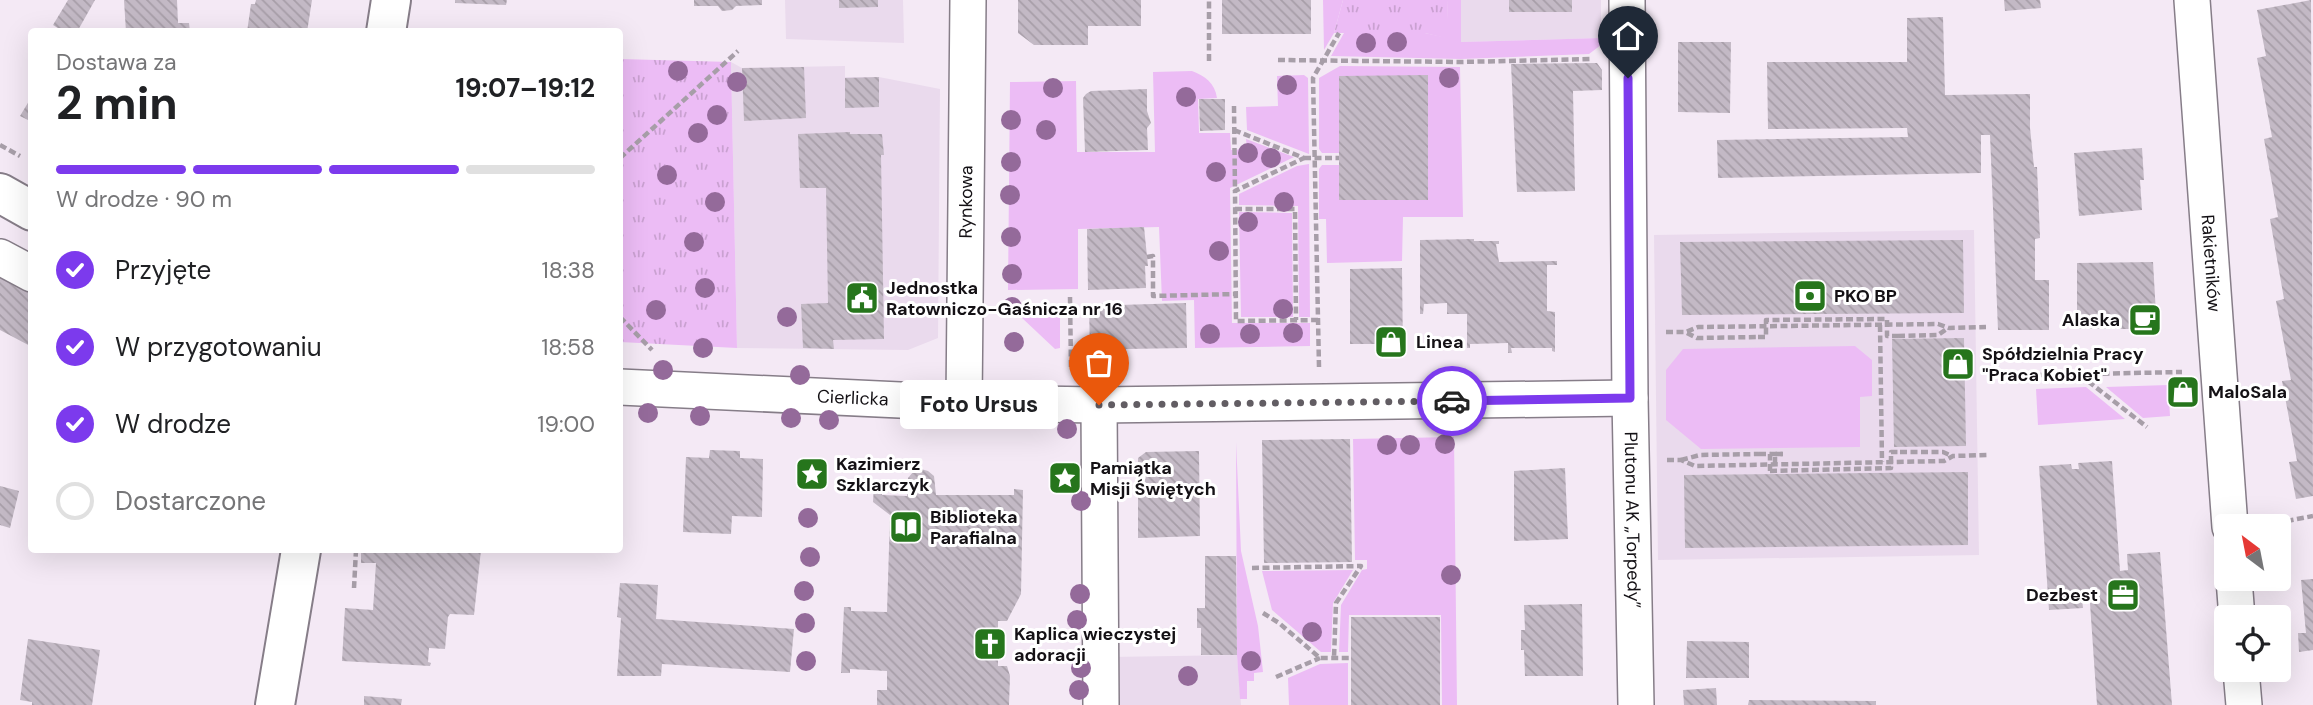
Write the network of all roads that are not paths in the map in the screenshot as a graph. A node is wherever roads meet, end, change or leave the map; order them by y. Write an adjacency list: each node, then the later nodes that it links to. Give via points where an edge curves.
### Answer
1 (391, 0): 5 (street)
2 (968, 0): 12 (street, Rynkowa)
3 (1627, 0): 11 (street, Plutonu AK „Torpedy”)
4 (2192, 0): 14 (street, Rakietników)
5 (387, 28)
6 (0, 193): 7 (street)
7 (28, 209)
8 (0, 257): 9 (street)
9 (28, 272)
10 (623, 387): 12 (street, Cierlicka)
11 (1630, 398): 13 (street, Cierlicka); 19 (street, Plutonu AK „Torpedy”)
12 (964, 402): 13 (street, Cierlicka)
13 (1099, 405): 18 (street)
14 (2229, 514)
15 (300, 553): 17 (street)
16 (2242, 682): 20 (street)
17 (275, 705)
18 (1101, 705)
19 (1636, 705)
20 (2244, 705)

